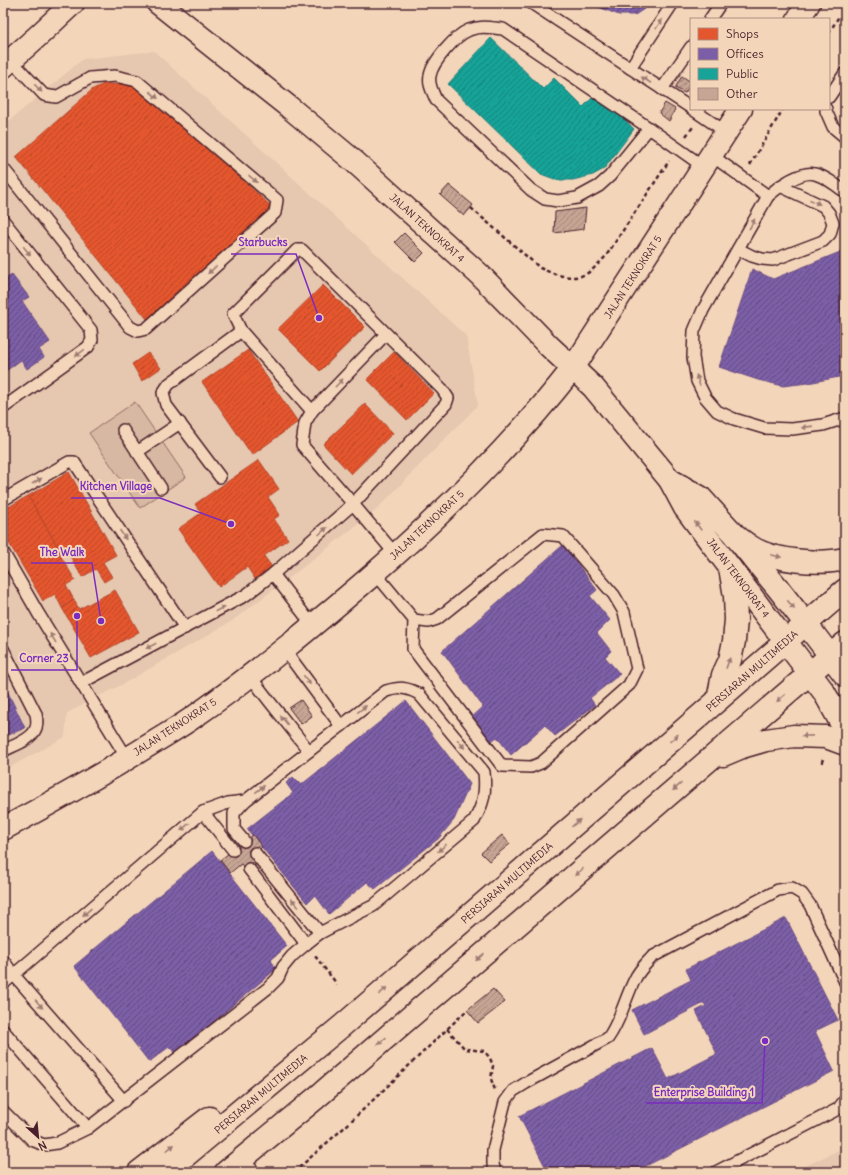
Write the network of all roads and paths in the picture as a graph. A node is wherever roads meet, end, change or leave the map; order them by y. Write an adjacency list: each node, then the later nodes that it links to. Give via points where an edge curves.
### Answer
1 (73, 3): 12 (main road)
2 (158, 3): 37 (main road, JALAN TEKNOKRAT 4, via 355,162 480,276)
3 (531, 3): 13 (lane)
4 (674, 3): 13 (lane, one-way to 4)
5 (721, 3): 8 (lane)
6 (809, 3): 9 (main road)
7 (845, 6): 10 (path)
8 (711, 18)
9 (799, 18)
10 (830, 31)
11 (690, 48): 15 (lane)
12 (7, 64): 27 (lane, one-way to 27, via 44,95 56,97 90,78 116,76 137,81 277,200 275,213 146,328 138,331 130,327)
13 (630, 68): 15 (lane, one-way to 13)
14 (845, 73): 16 (lane)
15 (662, 90): 17 (lane)
16 (830, 96)
17 (690, 108)
18 (740, 110): 23 (main road, JALAN TEKNOKRAT 5)
19 (782, 110): 28 (path)
20 (826, 110): 24 (lane, via 833,127)
21 (695, 111): 23 (lane); 25 (path)
22 (649, 128): 22 (lane, via 503,29 485,26 461,34 452,41 430,76 430,86 436,100 532,190 545,199 558,201 577,198 599,186); 25 (lane)
23 (726, 132): 26 (main road, JALAN TEKNOKRAT 5)
24 (845, 137)
25 (678, 148): 26 (lane); 32 (path, via 606,256 582,276 554,275 540,268)
26 (708, 161): 28 (lane); 37 (main road, JALAN TEKNOKRAT 5)
27 (3, 168)
28 (742, 178): 31 (lane)
29 (780, 186): 30 (lane, via 813,173 823,176); 31 (lane); 34 (lane, one-way to 34, via 823,206 833,223 830,234 823,241 773,260 762,260)
30 (845, 192)
31 (768, 196): 34 (lane, one-way to 31)
32 (471, 208)
33 (3, 220): 38 (lane, one-way to 38, via 91,330 92,340 88,347)
34 (738, 249): 40 (lane, one-way to 34, via 822,425 792,429 764,428 717,411 705,396 697,381 693,357 694,331)
35 (241, 331): 36 (lane, via 233,314 297,250 302,250); 39 (lane); 41 (lane, via 169,384 163,393 166,405)
36 (386, 334): 39 (lane, one-way to 36); 48 (lane, via 448,398 446,404)
37 (573, 368): 45 (main road, JALAN TEKNOKRAT 4, via 593,387); 51 (main road, JALAN TEKNOKRAT 5, via 502,452)
38 (3, 408)
39 (312, 411): 48 (lane, via 305,423 302,445)
40 (845, 418)
41 (180, 423): 43 (lane); 44 (lane)
42 (123, 430): 43 (lane)
43 (137, 452): 46 (lane)
44 (220, 477)
45 (670, 480): 49 (main road, JALAN TEKNOKRAT 4, via 700,497); 53 (main road, JALAN TEKNOKRAT 4, one-way to 45, via 685,508)
46 (162, 488)
47 (3, 500): 60 (lane, one-way to 60, via 69,462 74,462)
48 (353, 504): 51 (lane); 55 (lane, one-way to 48)
49 (731, 531): 52 (main road, one-way to 52, via 748,546 766,554 811,562); 58 (main road, JALAN TEKNOKRAT 4, one-way to 58)
50 (3, 552): 68 (lane, one-way to 50)
51 (396, 555): 54 (main road, JALAN TEKNOKRAT 5)
52 (845, 559)
53 (730, 568): 61 (main road, JALAN TEKNOKRAT 4); 69 (main road, one-way to 53, via 723,675 730,660 736,627 735,596)
54 (375, 573): 57 (lane); 59 (main road, JALAN TEKNOKRAT 5)
55 (273, 574): 59 (lane); 60 (lane, one-way to 55, via 246,595)
56 (845, 590): 58 (main road, PERSIARAN MULTIMEDIA)
57 (414, 620): 57 (lane, via 428,622 437,619 544,534 563,536 614,595 624,612 637,669 628,685 541,763 531,767 502,766 413,649)
58 (806, 624): 61 (main road, PERSIARAN MULTIMEDIA); 64 (main road, JALAN TEKNOKRAT 4)
59 (313, 626): 63 (main road, JALAN TEKNOKRAT 5)
60 (185, 628): 68 (lane, one-way to 68)
61 (786, 642): 65 (main road, JALAN TEKNOKRAT 4); 69 (main road, PERSIARAN MULTIMEDIA)
62 (3, 649): 73 (lane, via 36,714 37,723 35,731 28,738)
63 (284, 649): 67 (main road, JALAN TEKNOKRAT 5); 70 (lane, one-way to 70)
64 (838, 649): 65 (main road); 66 (main road, JALAN TEKNOKRAT 4)
65 (810, 673): 71 (main road, JALAN TEKNOKRAT 4); 76 (main road, one-way to 76)
66 (845, 675)
67 (250, 676): 74 (lane, one-way to 67); 75 (main road, JALAN TEKNOKRAT 5, via 197,715)
68 (81, 684): 75 (lane)
69 (718, 700): 92 (main road, PERSIARAN MULTIMEDIA, one-way to 69)
70 (341, 726): 74 (lane); 84 (lane, one-way to 84, via 386,691 408,688 420,694 484,772 484,799 474,821 373,906)
71 (845, 730)
72 (845, 744): 76 (main road, one-way to 76, via 826,737 794,736 742,747)
73 (3, 751)
74 (309, 751): 77 (lane, one-way to 74)
75 (128, 758): 79 (main road, JALAN TEKNOKRAT 5)
76 (707, 762): 96 (main road, one-way to 96)
77 (245, 801): 78 (lane, via 228,803); 80 (lane, via 234,813 234,830)
78 (203, 812): 81 (lane); 87 (lane, one-way to 87)
79 (3, 829)
80 (244, 841)
81 (233, 850)
82 (254, 853): 84 (lane, one-way to 82)
83 (249, 869): 85 (lane)
84 (320, 933): 85 (lane)
85 (306, 944): 90 (path); 98 (lane, via 292,956 268,988)
86 (3, 960): 87 (lane)
87 (13, 974): 89 (lane); 98 (lane, one-way to 98)
88 (845, 982): 106 (lane, via 810,905 802,894 792,888 778,890 652,957 635,978 614,1030 608,1038 513,1091 506,1102 493,1150)
89 (3, 984)
90 (337, 984)
91 (467, 1010): 93 (path)
92 (343, 1025): 102 (main road, one-way to 92, via 242,1093); 103 (main road, PERSIARAN MULTIMEDIA)
93 (447, 1029): 95 (path, via 466,1049 484,1052); 105 (path)
94 (3, 1030): 100 (lane)
95 (493, 1066)
96 (316, 1098): 101 (main road); 104 (main road)
97 (845, 1100): 107 (lane, via 838,1109)
98 (124, 1101): 100 (lane)
99 (3, 1111): 100 (lane, via 32,1140 44,1144 57,1143)
100 (88, 1128)
101 (249, 1170)
102 (139, 1172)
103 (166, 1172)
104 (226, 1172)
105 (294, 1172)
106 (495, 1172)
107 (716, 1172)

